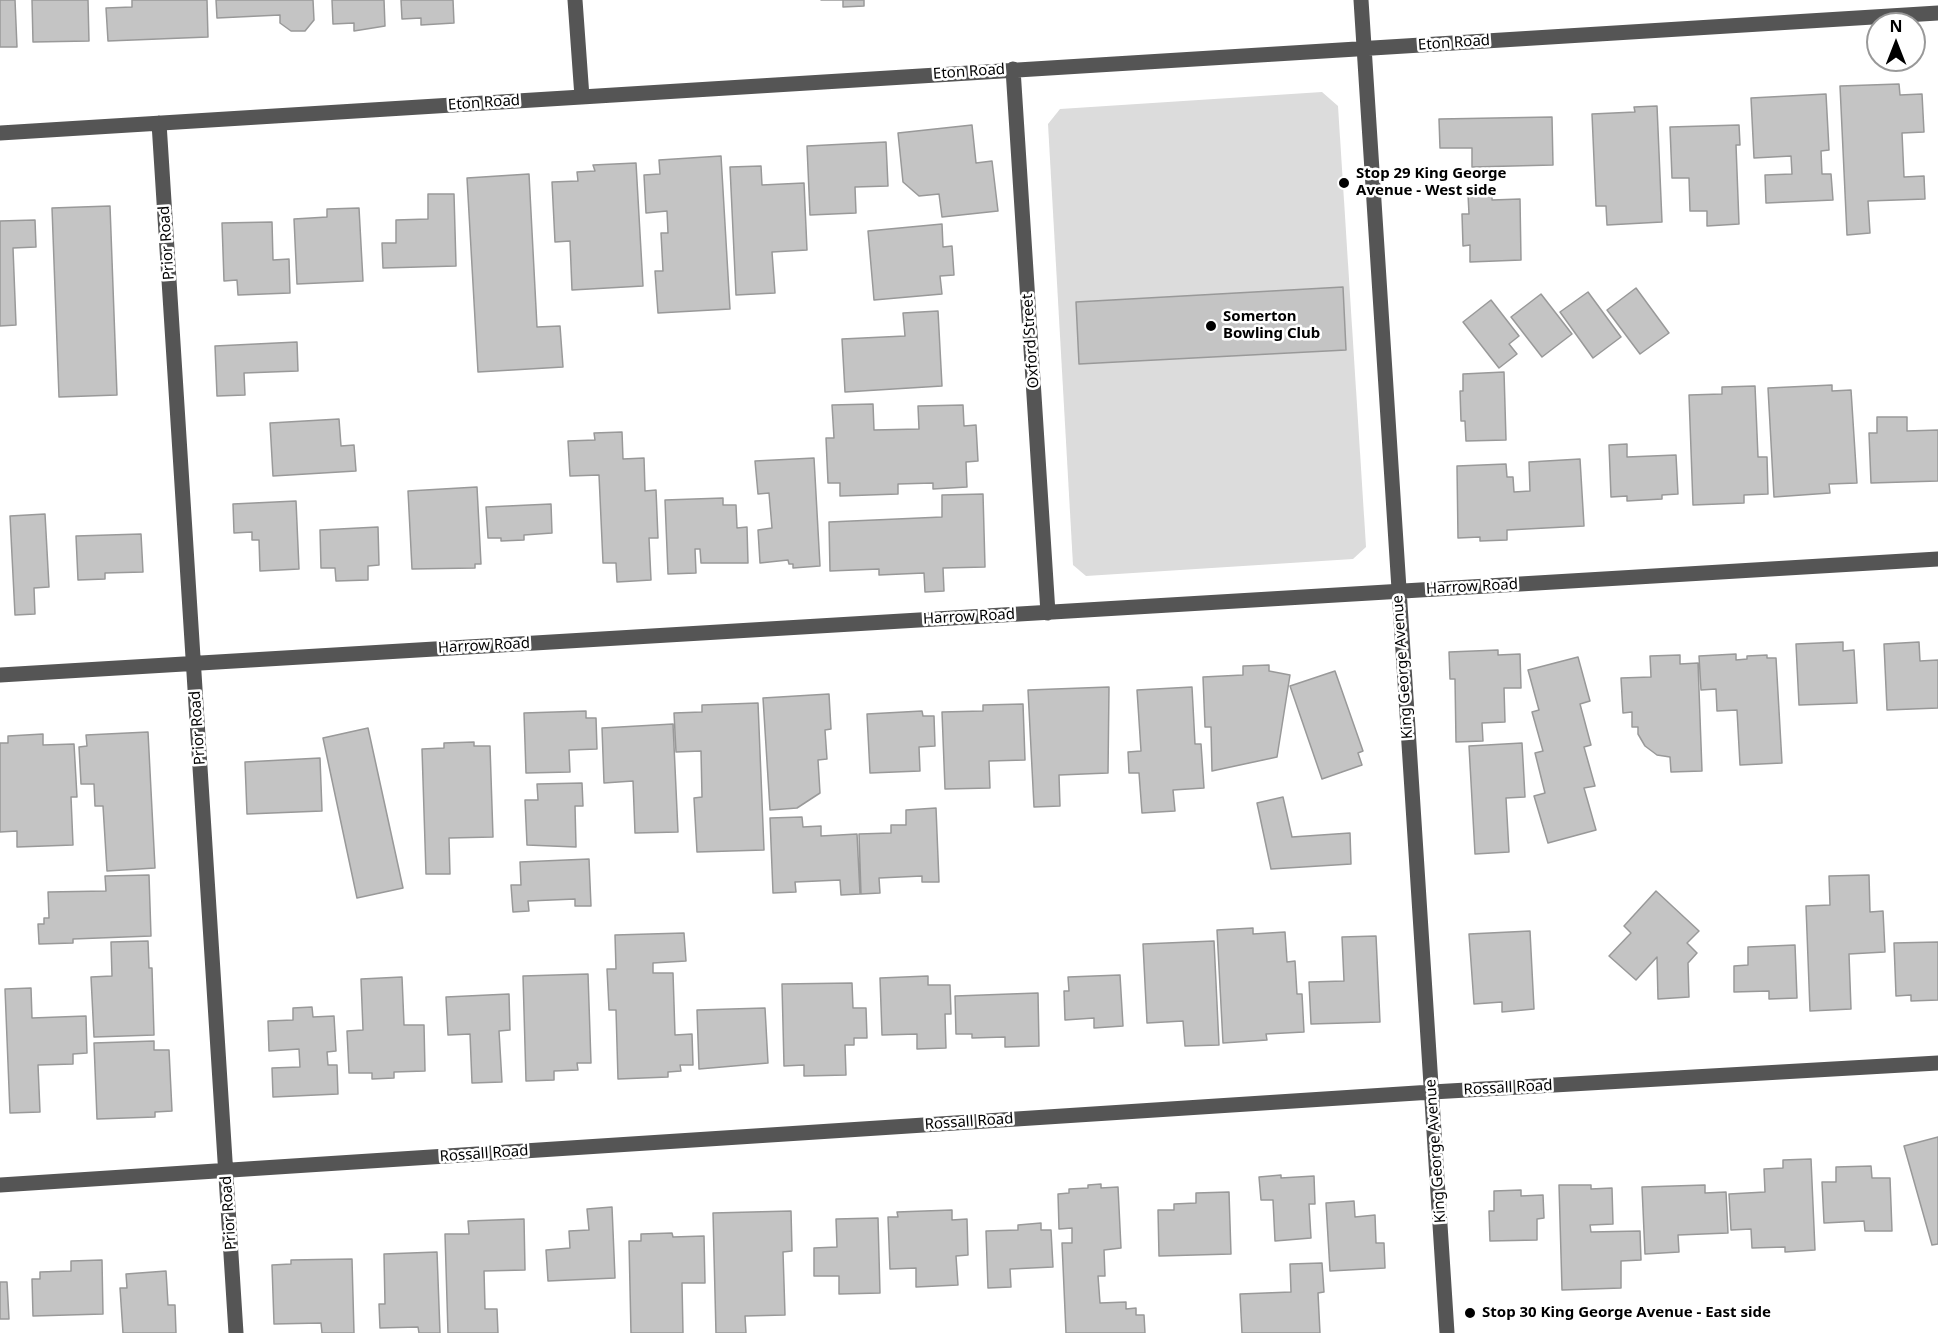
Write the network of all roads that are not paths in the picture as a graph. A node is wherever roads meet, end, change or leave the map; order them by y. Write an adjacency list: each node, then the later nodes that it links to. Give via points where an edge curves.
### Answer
1 (575, 0): 6 (street)
2 (1361, 0): 4 (street, King George Avenue)
3 (1938, 13): 4 (street, Eton Road)
4 (1364, 48): 5 (street, Eton Road); 10 (street, King George Avenue)
5 (1013, 69): 6 (street, Eton Road); 11 (street, Oxford Street)
6 (582, 97): 7 (street, Eton Road)
7 (159, 123): 8 (street, Eton Road); 12 (street, Prior Road)
8 (0, 133)
9 (1938, 559): 10 (street, Harrow Road)
10 (1398, 592): 11 (street, Harrow Road); 15 (street, King George Avenue)
11 (1048, 613): 12 (street, Harrow Road)
12 (194, 664): 13 (street, Harrow Road); 16 (street, Prior Road)
13 (0, 675)
14 (1938, 1063): 15 (street, Rossall Road)
15 (1432, 1092): 16 (street, Rossall Road); 19 (street, King George Avenue)
16 (226, 1171): 17 (street, Rossall Road); 18 (street, Prior Road)
17 (0, 1185)
18 (236, 1333)
19 (1447, 1333)

